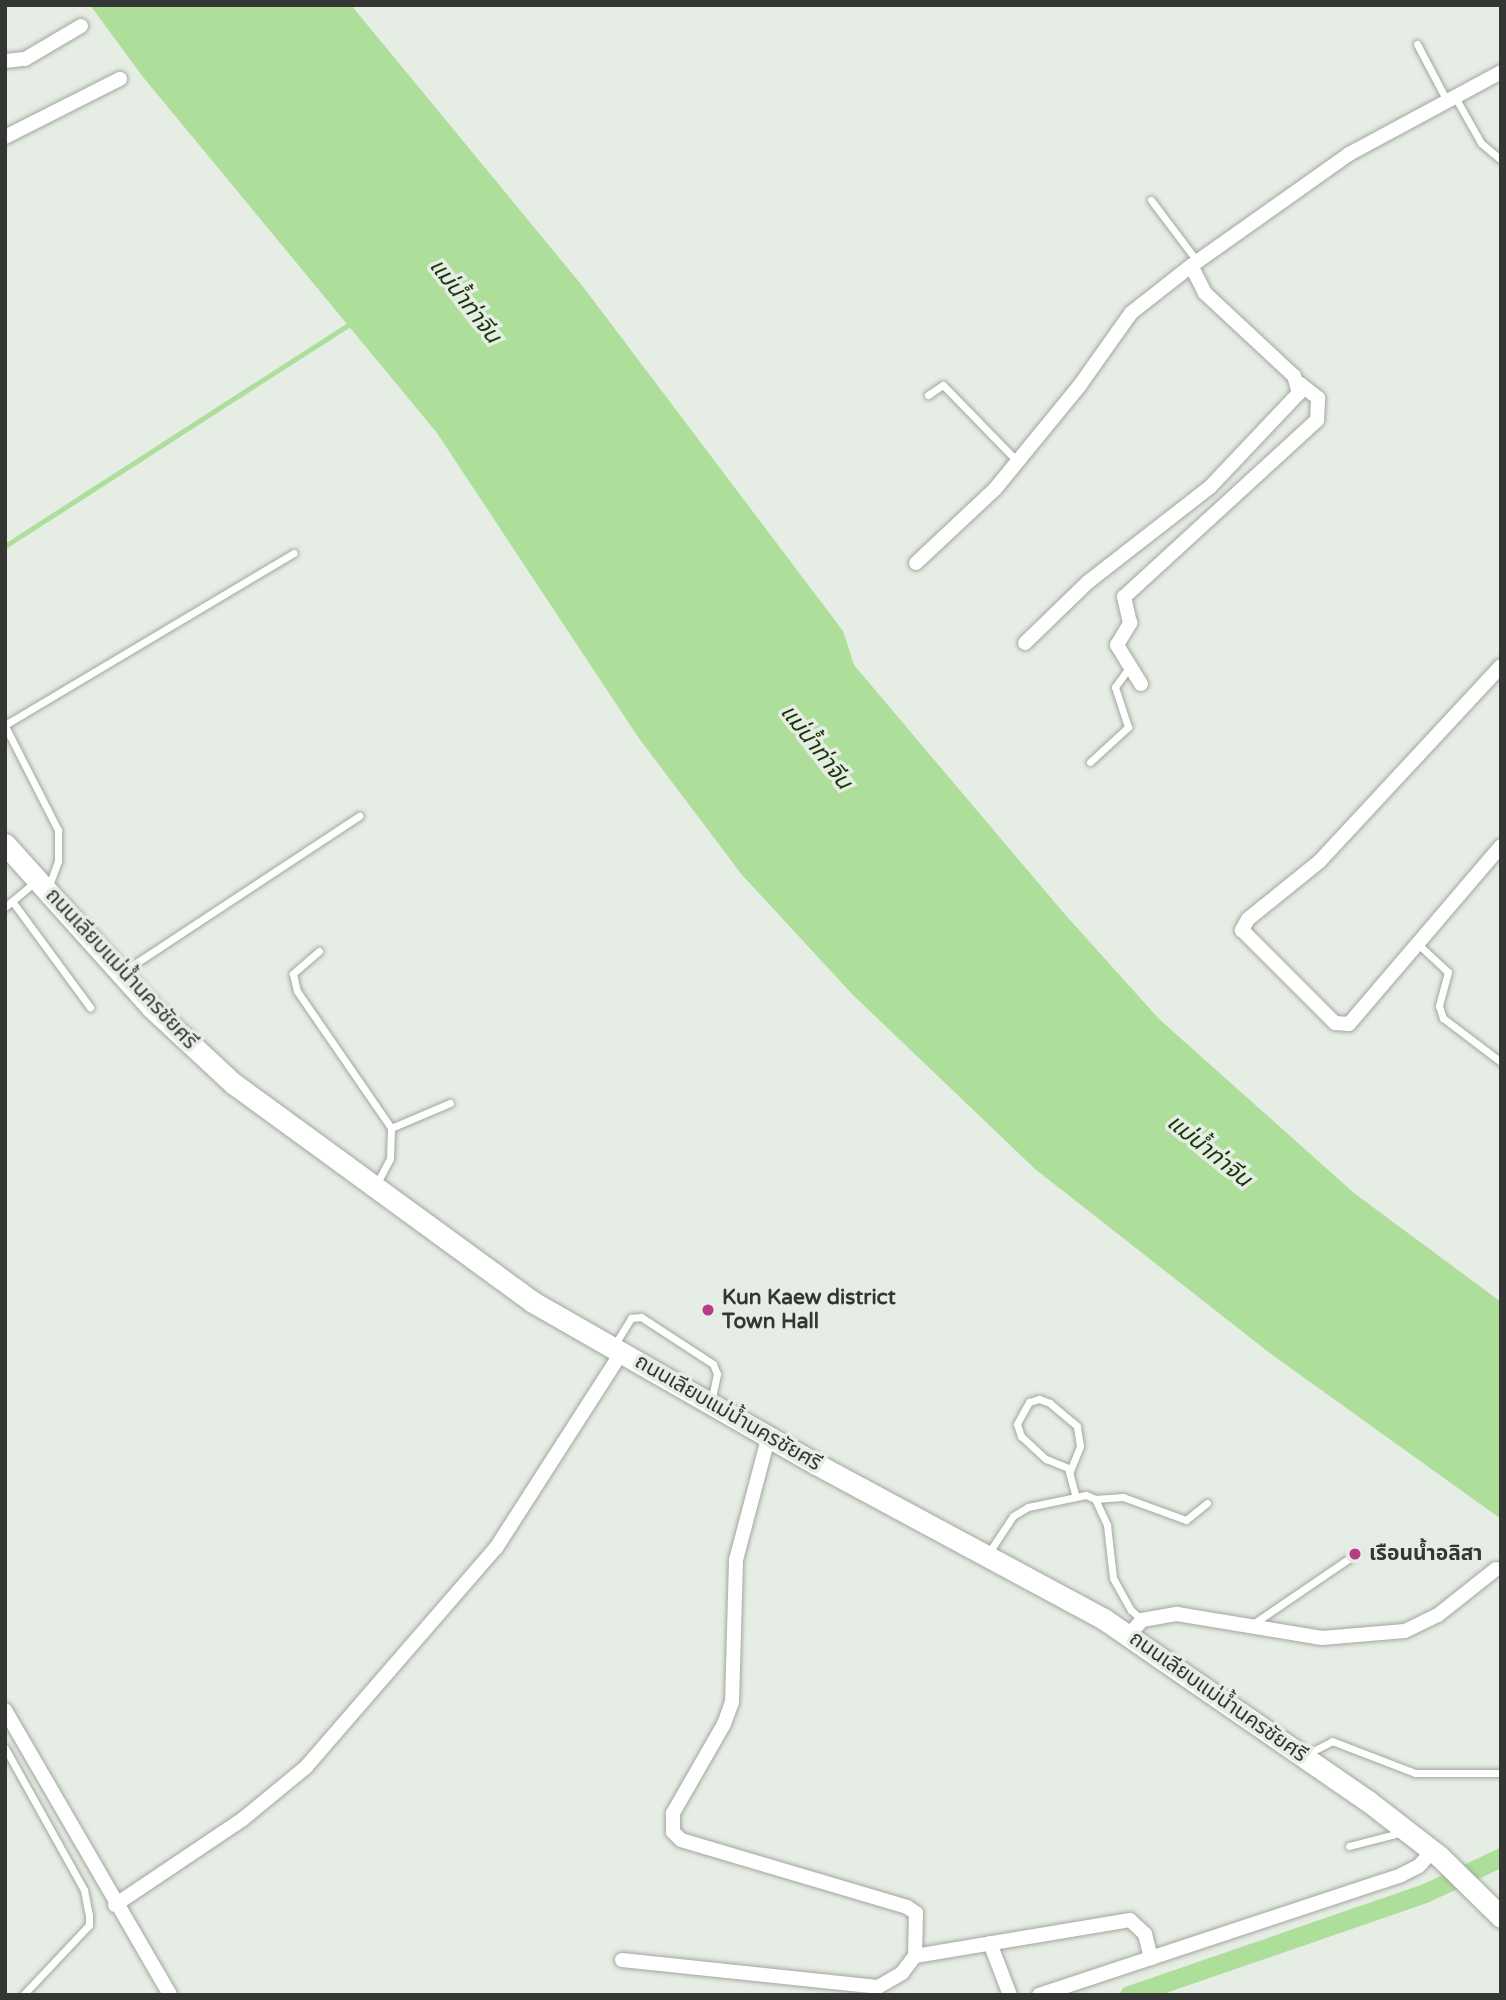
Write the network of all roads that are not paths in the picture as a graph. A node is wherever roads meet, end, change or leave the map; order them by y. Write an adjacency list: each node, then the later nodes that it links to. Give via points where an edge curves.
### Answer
1 (81, 26): 3 (street, via 25,59)
2 (1417, 44): 6 (lane)
3 (5, 61)
4 (1501, 72): 6 (street)
5 (120, 79): 7 (street)
6 (1450, 99): 8 (lane, via 1481,143); 10 (street, via 1314,176)
7 (5, 137)
8 (1501, 160)
9 (1151, 201): 10 (lane)
10 (1194, 264): 11 (street, via 1205,293); 13 (street, via 1131,313)
11 (1300, 384): 16 (street, via 1293,402 1230,469 1087,582); 18 (street, via 1318,398 1317,420 1124,597 1130,623 1117,645)
12 (928, 395): 13 (lane, via 943,386)
13 (1018, 462): 15 (street)
14 (294, 553): 20 (lane)
15 (916, 563)
16 (1025, 643)
17 (1501, 666): 27 (street, via 1320,860 1242,925 1247,937 1282,974 1342,1025 1358,1017)
18 (1129, 668): 19 (street); 21 (lane, via 1115,687 1128,727)
19 (1141, 684)
20 (5, 725): 25 (lane, via 58,830 58,861)
21 (1090, 762)
22 (359, 816): 29 (lane)
23 (5, 844): 25 (main road, ถนนเลียบแม่น้ำนครชัยศรี)
24 (1501, 846): 27 (street)
25 (42, 885): 26 (lane); 29 (main road, ถนนเลียบแม่น้ำนครชัยศรี)
26 (9, 904): 30 (lane)
27 (1422, 947): 31 (lane, via 1444,966 1448,979 1439,1006 1443,1018)
28 (319, 951): 33 (lane, via 293,974 297,991)
29 (121, 974): 34 (main road, ถนนเลียบแม่น้ำนครชัยศรี, via 234,1084)
30 (90, 1007)
31 (1501, 1062)
32 (450, 1103): 33 (lane)
33 (391, 1128): 34 (lane, via 390,1159)
34 (374, 1188): 35 (main road, ถนนเลียบแม่น้ำนครชัยศรี, via 533,1302)
35 (617, 1350): 36 (main road, ถนนเลียบแม่น้ำนครชัยศรี); 36 (lane, via 631,1318 641,1317 713,1364 716,1374); 54 (street, via 496,1548 306,1766 243,1819)
36 (710, 1404): 37 (main road, ถนนเลียบแม่น้ำนครชัยศรี)
37 (769, 1435): 43 (main road, ถนนเลียบแม่น้ำนครชัยศรี); 57 (street, via 736,1560 732,1702 673,1813 673,1832 681,1840 907,1907 916,1913)
38 (1070, 1471): 38 (lane, via 1046,1459 1021,1436 1017,1424 1029,1402 1050,1403 1077,1426 1080,1446); 39 (lane)
39 (1075, 1494): 40 (lane); 43 (lane, via 1013,1516)
40 (1095, 1499): 41 (lane, via 1123,1497 1186,1520); 45 (lane, via 1107,1525 1113,1578)
41 (1207, 1503)
42 (1357, 1553): 46 (lane)
43 (985, 1558): 45 (main road, ถนนเลียบแม่น้ำนครชัยศรี)
44 (1496, 1569): 46 (street, via 1438,1615 1405,1631 1322,1638)
45 (1136, 1628): 46 (street, via 1177,1614); 49 (main road, ถนนเลียบแม่น้ำนครชัยศรี)
46 (1247, 1628)
47 (5, 1710): 54 (street)
48 (5, 1748): 60 (lane, via 84,1890 89,1915 89,1925)
49 (1304, 1756): 50 (lane, via 1332,1741 1415,1773); 51 (main road, ถนนเลียบแม่น้ำนครชัยศรี)
50 (1501, 1773)
51 (1407, 1831): 52 (lane); 53 (main road, ถนนเลียบแม่น้ำนครชัยศรี)
52 (1349, 1846)
53 (1436, 1853): 55 (main road, ถนนเลียบแม่น้ำนครชัยศรี); 58 (street, via 1401,1875)
54 (115, 1905): 61 (street)
55 (1501, 1917)
56 (990, 1943): 57 (street); 58 (street, via 1130,1920 1145,1934); 62 (street)
57 (915, 1955): 59 (street, via 902,1973 878,1987)
58 (1151, 1958): 63 (street)
59 (622, 1960)
60 (23, 1995)
61 (170, 1995)
62 (1010, 1995)
63 (1040, 1995)

